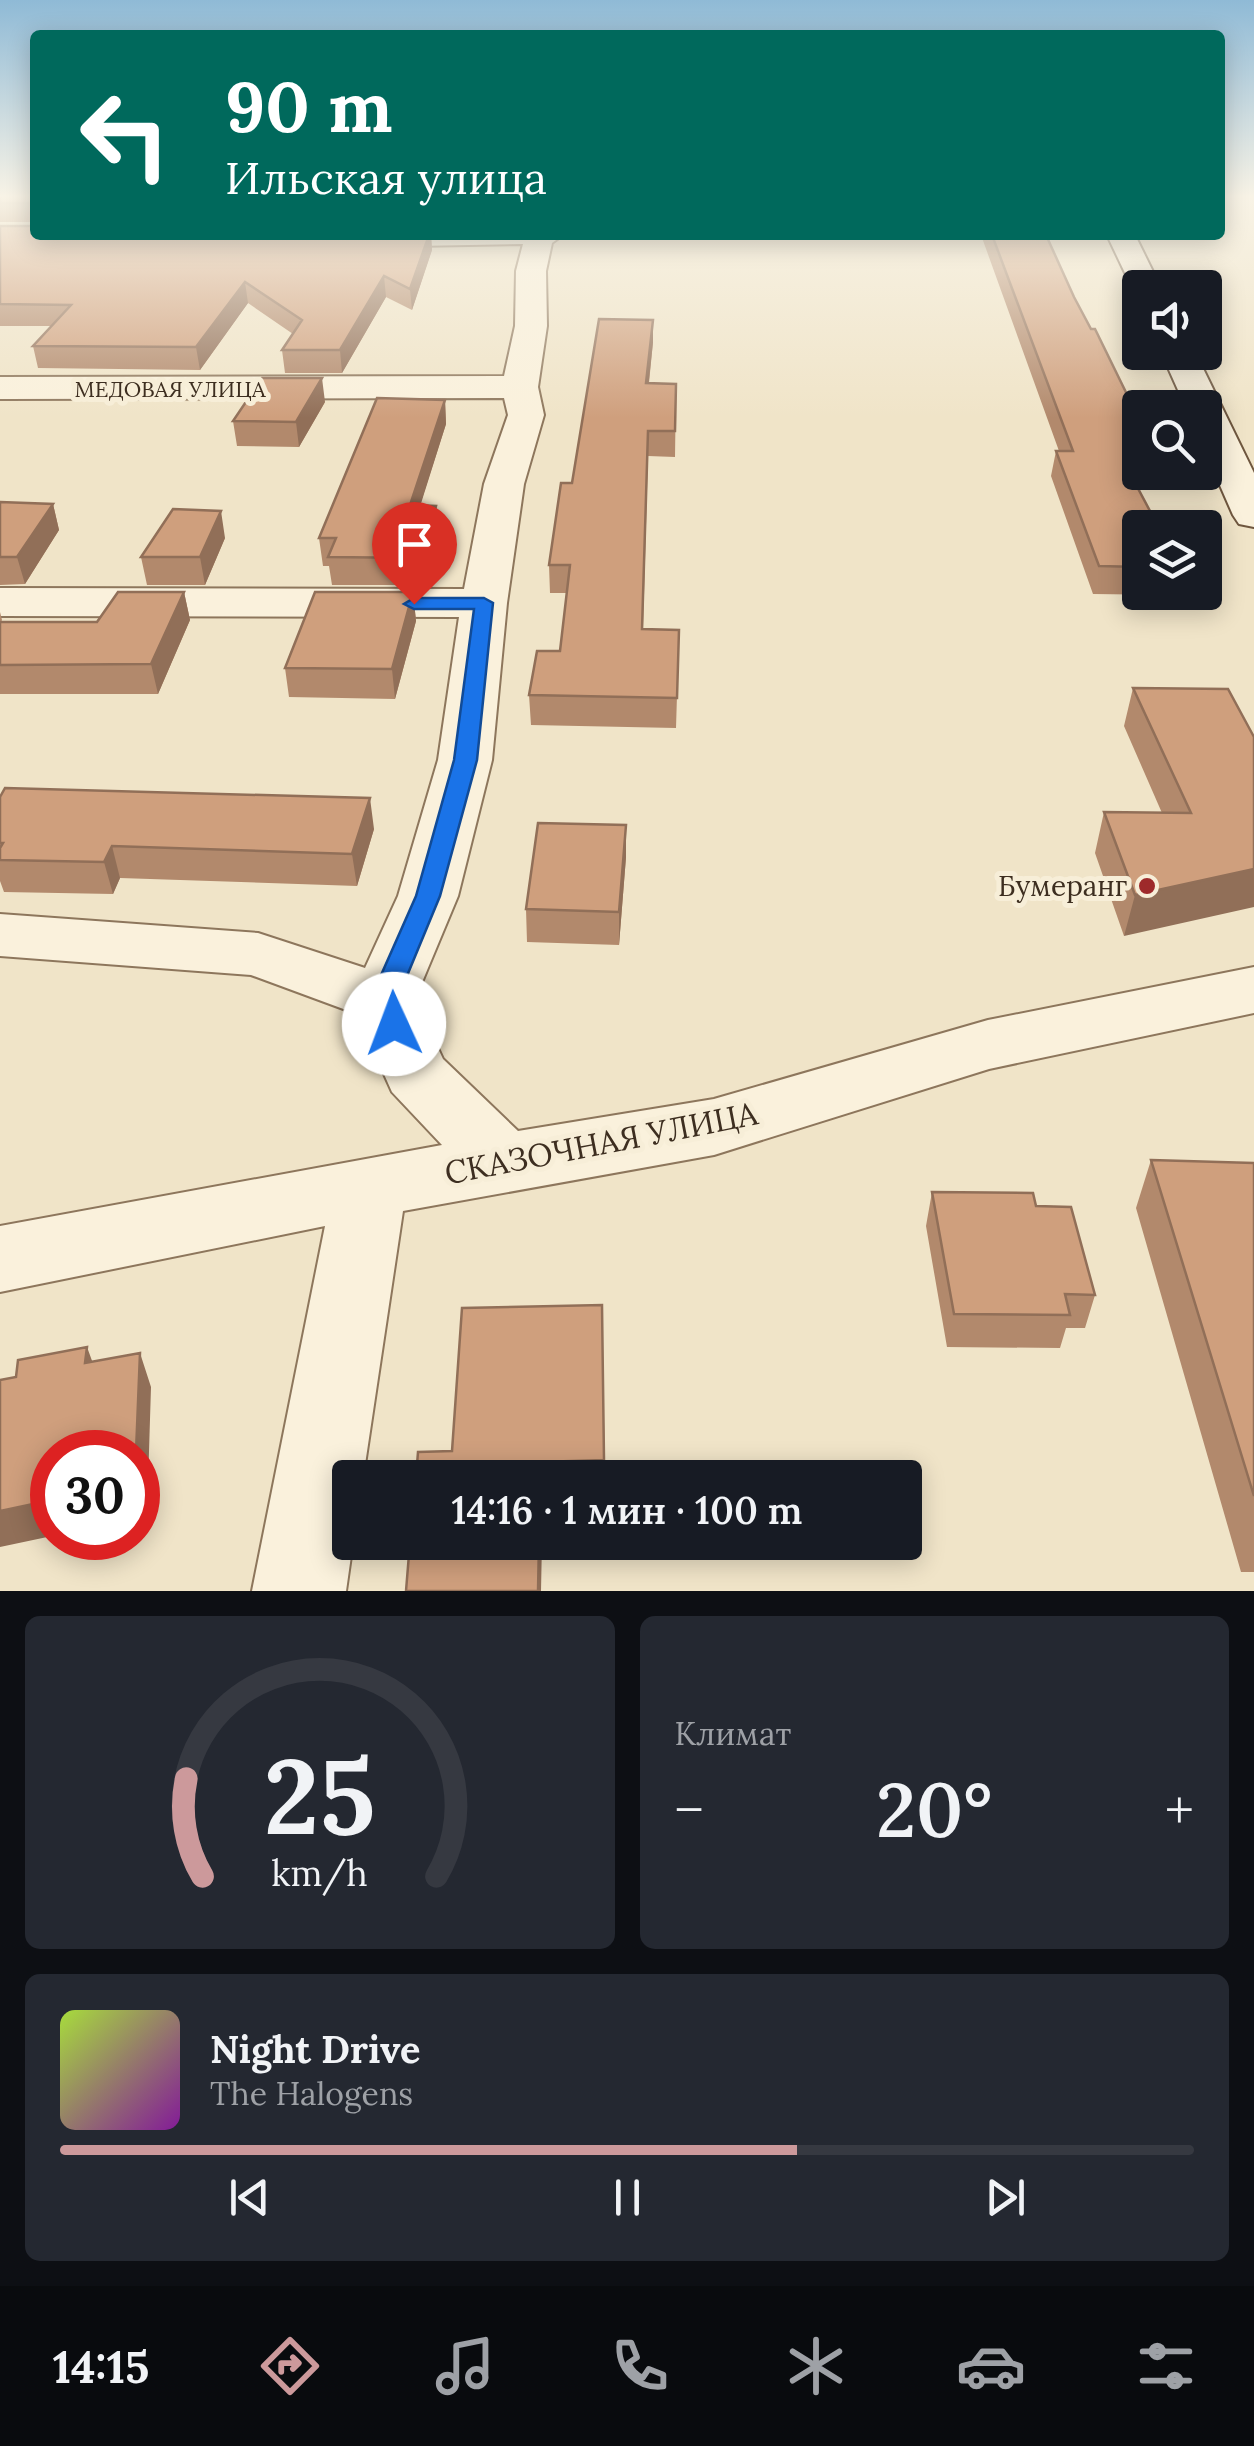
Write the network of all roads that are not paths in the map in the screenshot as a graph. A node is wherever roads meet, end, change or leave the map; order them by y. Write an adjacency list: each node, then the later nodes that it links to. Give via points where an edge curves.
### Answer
1 (532, 270): 2 (street)
2 (520, 387): 3 (street, МЕДОВАЯ УЛИЦА); 7 (street, via 526,416 504,484)
3 (0, 388)
4 (1222, 447): 5 (street)
5 (1254, 515)
6 (0, 602): 7 (street)
7 (484, 603): 10 (street, via 466,760 428,896)
8 (0, 935): 10 (street, via 258,954)
9 (1254, 990): 11 (street, СКАЗОЧНАЯ УЛИЦА, via 988,1045 714,1127)
10 (383, 1000): 11 (street, via 416,1074)
11 (503, 1162): 12 (street, СКАЗОЧНАЯ УЛИЦА)
12 (370, 1188): 13 (street, СКАЗОЧНАЯ УЛИЦА); 14 (street)
13 (0, 1258)
14 (299, 1591)

